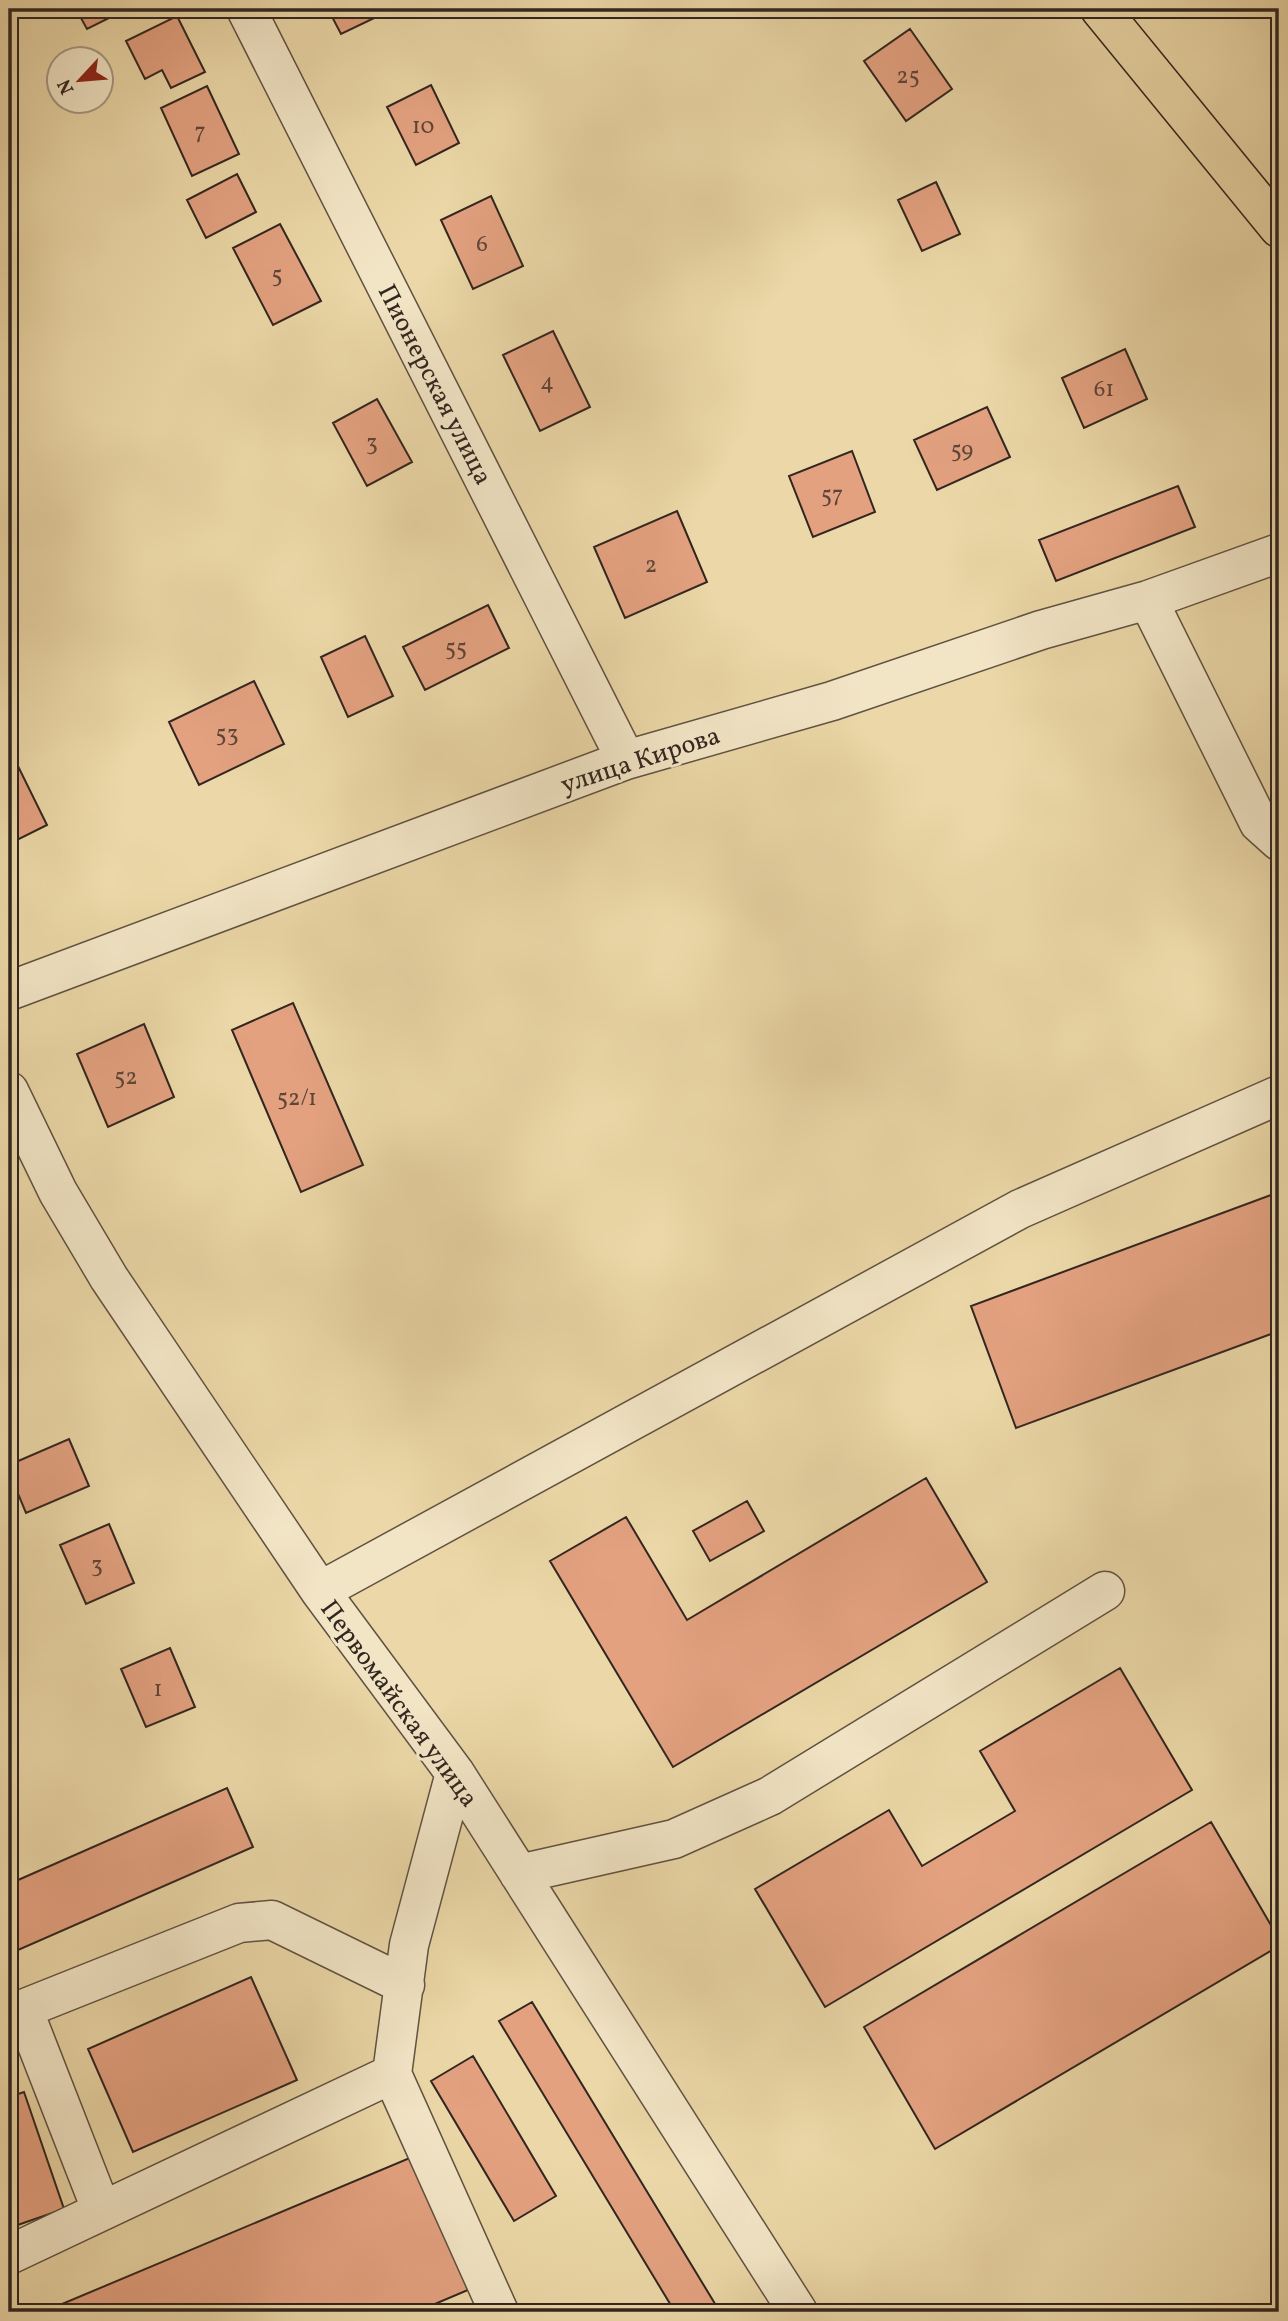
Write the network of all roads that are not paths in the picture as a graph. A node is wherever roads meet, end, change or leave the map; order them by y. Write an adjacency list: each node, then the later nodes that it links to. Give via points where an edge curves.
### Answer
1 (246, 9): 6 (street, Пионерская улица)
2 (1100, 9): 3 (main road)
3 (1279, 228)
4 (1279, 553): 5 (street, улица Кирова)
5 (1148, 600): 6 (street, улица Кирова, via 1041,630 832,701); 7 (street, via 1259,823)
6 (626, 760): 8 (street, улица Кирова)
7 (1279, 841)
8 (9, 991)
9 (9, 1091): 11 (street, Первомайская улица, via 58,1192 109,1278)
10 (1279, 1095): 11 (street, via 1020,1209)
11 (320, 1591): 13 (street, Первомайская улица)
12 (1105, 1591): 14 (street, via 770,1796 674,1839)
13 (455, 1773): 14 (street, Первомайская улица); 15 (street, via 409,1945)
14 (519, 1874): 20 (street, Первомайская улица)
15 (405, 1985): 16 (street); 17 (street, via 272,1920 240,1923 23,2009)
16 (392, 2074): 17 (street); 19 (street)
17 (101, 2209): 18 (street)
18 (9, 2255)
19 (499, 2312)
20 (798, 2312)

